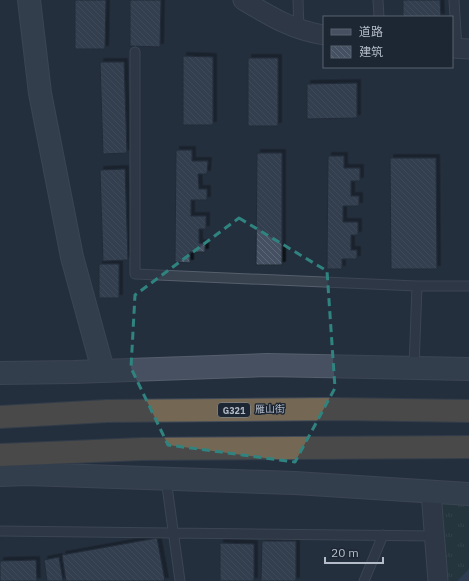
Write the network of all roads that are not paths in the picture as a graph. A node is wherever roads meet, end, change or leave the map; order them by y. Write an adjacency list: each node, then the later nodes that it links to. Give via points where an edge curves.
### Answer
1 (29, 0): 15 (street, via 40,93 72,257)
2 (243, 0): 7 (street, via 280,22)
3 (298, 0): 7 (lane)
4 (378, 0): 6 (lane)
5 (454, 0): 9 (lane)
6 (379, 16)
7 (299, 29): 8 (street)
8 (323, 35)
9 (459, 48)
10 (135, 52): 11 (lane, via 135,274)
11 (416, 286): 12 (lane); 13 (lane)
12 (469, 286)
13 (414, 368): 14 (street); 15 (street, via 267,365)
14 (469, 369)
15 (103, 370): 16 (street)
16 (0, 373)
17 (469, 411): 18 (highway, 雁山街 / G321, via 108,411)
18 (0, 417)
19 (469, 447): 20 (highway, via 142,449)
20 (0, 456)
21 (0, 475): 22 (street)
22 (166, 479): 23 (street, via 295,483); 26 (lane)
23 (431, 492): 24 (street); 28 (street)
24 (469, 494)
25 (0, 531): 26 (lane)
26 (174, 533): 27 (lane); 29 (lane)
27 (383, 535): 28 (lane); 30 (lane)
28 (434, 536): 31 (street)
29 (180, 581)
30 (364, 581)
31 (438, 581)

